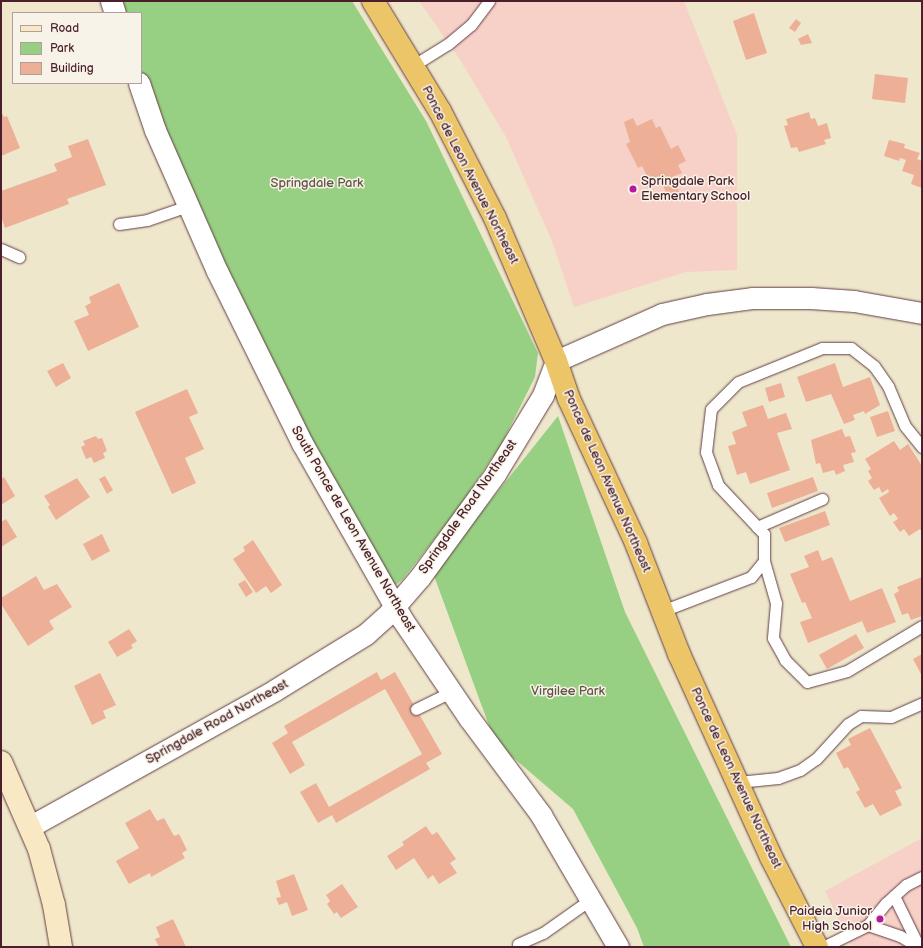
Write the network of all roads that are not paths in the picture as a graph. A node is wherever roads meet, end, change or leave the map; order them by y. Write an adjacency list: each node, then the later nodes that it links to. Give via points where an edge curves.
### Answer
1 (111, 1): 4 (street)
2 (373, 1): 5 (highway, Ponce de Leon Avenue Northeast)
3 (489, 1): 5 (lane, via 471,25 448,44)
4 (115, 12)
5 (414, 65): 12 (highway, Ponce de Leon Avenue Northeast, via 495,218)
6 (139, 84): 7 (street, South Ponce de Leon Avenue Northeast, via 155,130)
7 (188, 206): 8 (lane, via 147,220); 17 (street, South Ponce de Leon Avenue Northeast, via 217,271 302,443)
8 (119, 224)
9 (2, 248): 10 (lane)
10 (19, 257)
11 (922, 313): 12 (street, via 854,301 811,298 744,299 662,314)
12 (556, 361): 17 (street, Springdale Road Northeast, via 543,395 495,474 443,547); 18 (highway, Ponce de Leon Avenue Northeast, via 568,399 636,543)
13 (922, 447): 15 (lane, via 905,426 888,386 874,366 851,348 822,348 738,382 712,409 706,452 718,485)
14 (822, 498): 15 (lane)
15 (757, 526): 16 (lane, via 764,534)
16 (764, 561): 18 (lane, via 751,577); 19 (lane, via 776,603 774,638 785,660 807,682 847,671)
17 (395, 606): 20 (street, South Ponce de Leon Avenue Northeast); 25 (street, Springdale Road Northeast, via 366,634 326,660)
18 (662, 611): 24 (highway, Ponce de Leon Avenue Northeast)
19 (922, 626)
20 (451, 692): 22 (lane); 28 (street, South Ponce de Leon Avenue Northeast, via 541,815)
21 (922, 703): 24 (lane, via 891,717 861,716 848,724 816,759 800,770 778,778)
22 (416, 709)
23 (1, 762): 25 (street)
24 (738, 782): 34 (highway, Ponce de Leon Avenue Northeast)
25 (31, 826): 32 (street, via 46,874)
26 (922, 877): 27 (lane)
27 (894, 896): 29 (lane); 31 (lane)
28 (591, 899): 30 (lane, via 543,933); 33 (street, South Ponce de Leon Avenue Northeast)
29 (868, 925): 31 (lane); 35 (lane)
30 (518, 944)
31 (918, 946)
32 (61, 947)
33 (618, 947)
34 (817, 947)
35 (823, 947)

